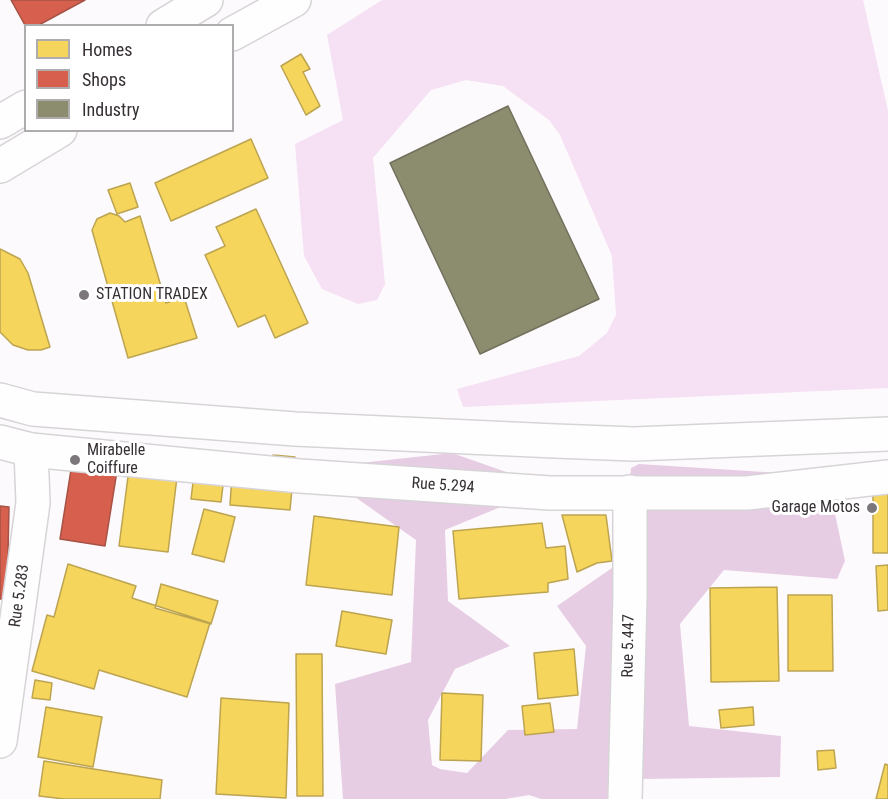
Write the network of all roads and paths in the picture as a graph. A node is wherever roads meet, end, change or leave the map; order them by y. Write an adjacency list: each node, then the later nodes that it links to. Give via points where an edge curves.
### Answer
1 (294, 0): 2 (main road)
2 (234, 33)
3 (24, 108): 4 (main road)
4 (0, 122)
5 (57, 132): 6 (main road)
6 (0, 166)
7 (0, 400): 8 (main road, via 33,409 295,429 555,441 634,444)
8 (888, 434)
9 (0, 442): 10 (main road, Rue 5.294)
10 (31, 450): 12 (main road, Rue 5.294, via 300,476 538,492); 13 (main road, Rue 5.283, via 33,503)
11 (888, 477): 12 (main road, Rue 5.294, via 747,493)
12 (630, 492): 14 (main road, Rue 5.447)
13 (0, 741)
14 (625, 799)

